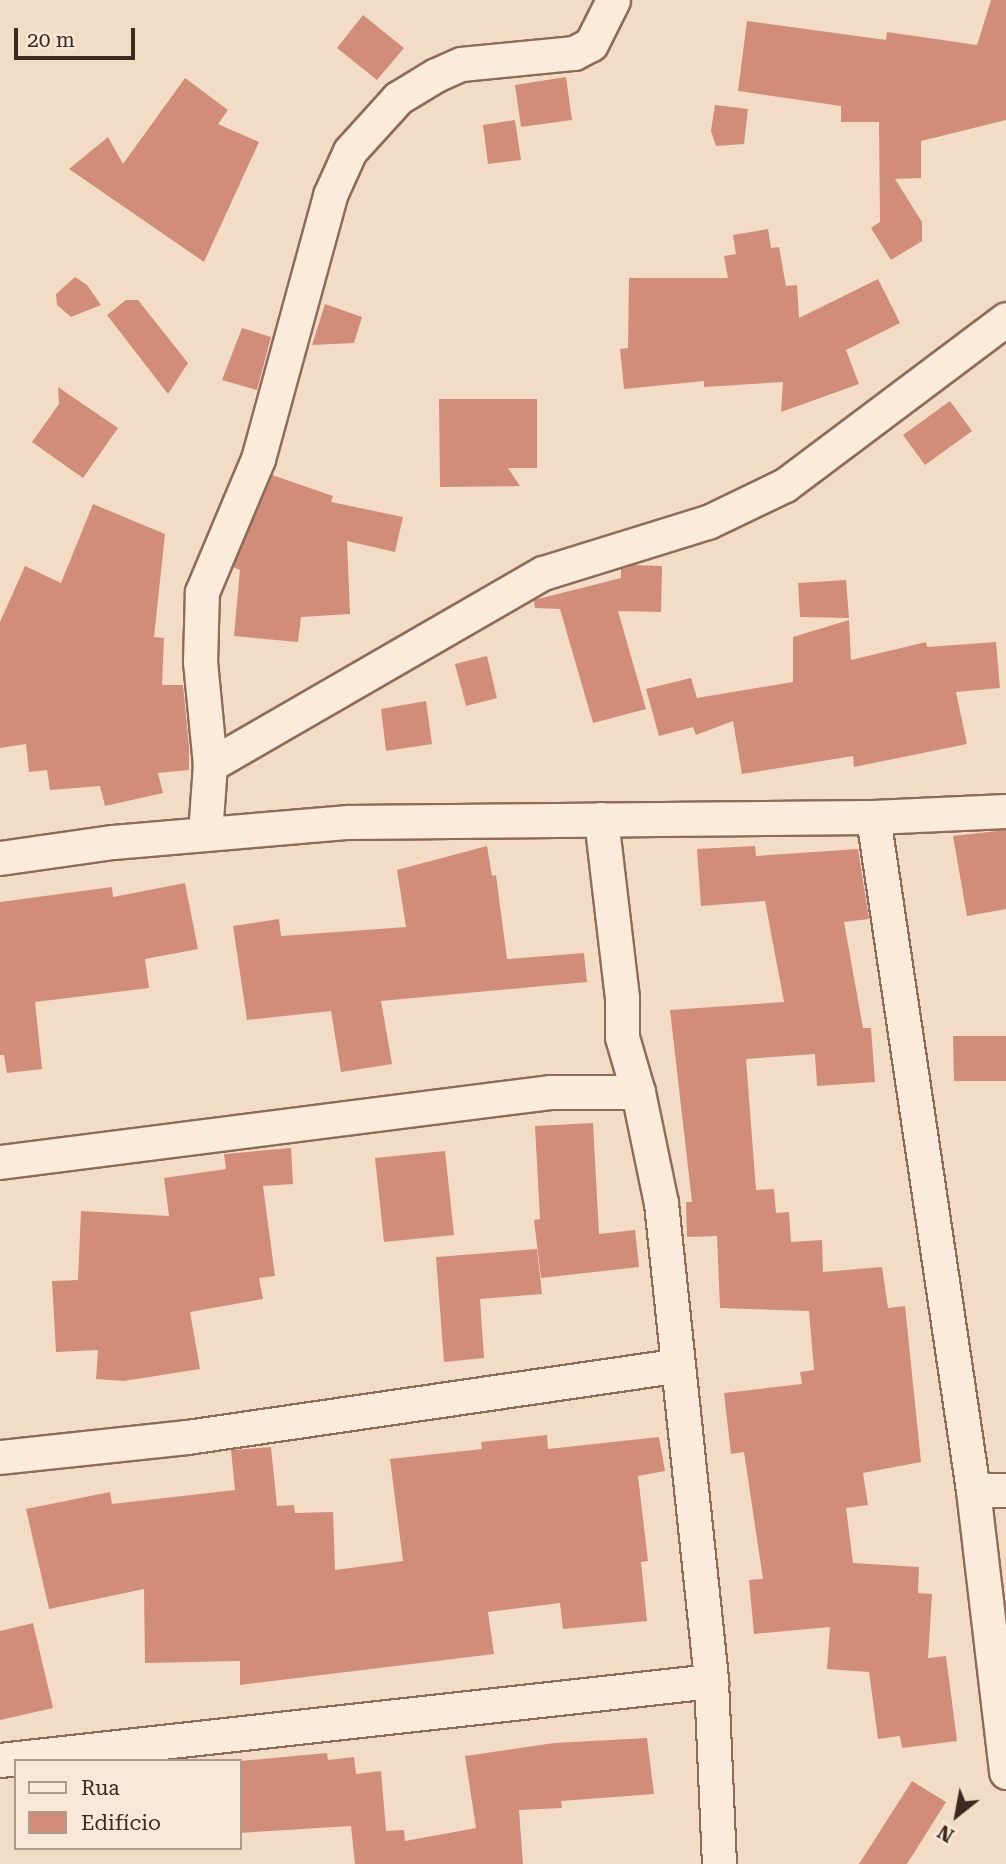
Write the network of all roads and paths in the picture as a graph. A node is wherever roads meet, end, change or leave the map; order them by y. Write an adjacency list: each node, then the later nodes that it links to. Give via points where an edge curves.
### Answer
1 (613, 0): 3 (street, via 591,44 573,52 461,64 436,75 398,98 350,151 330,195 258,459 202,592 200,662)
2 (1006, 319): 3 (street, via 785,485 708,522 543,573)
3 (211, 765): 7 (street)
4 (1006, 811): 5 (street)
5 (873, 817): 6 (street); 13 (street)
6 (601, 819): 7 (street, via 348,822); 9 (street, via 622,998 622,1037)
7 (205, 834): 8 (street)
8 (0, 858)
9 (638, 1092): 10 (street, via 550,1092); 11 (street, via 662,1203)
10 (0, 1162)
11 (676, 1366): 12 (street, via 187,1437); 15 (street)
12 (0, 1457)
13 (973, 1490): 14 (street); 17 (street)
14 (1006, 1490)
15 (711, 1681): 16 (street); 18 (street)
16 (0, 1760)
17 (1006, 1772)
18 (719, 1864)

